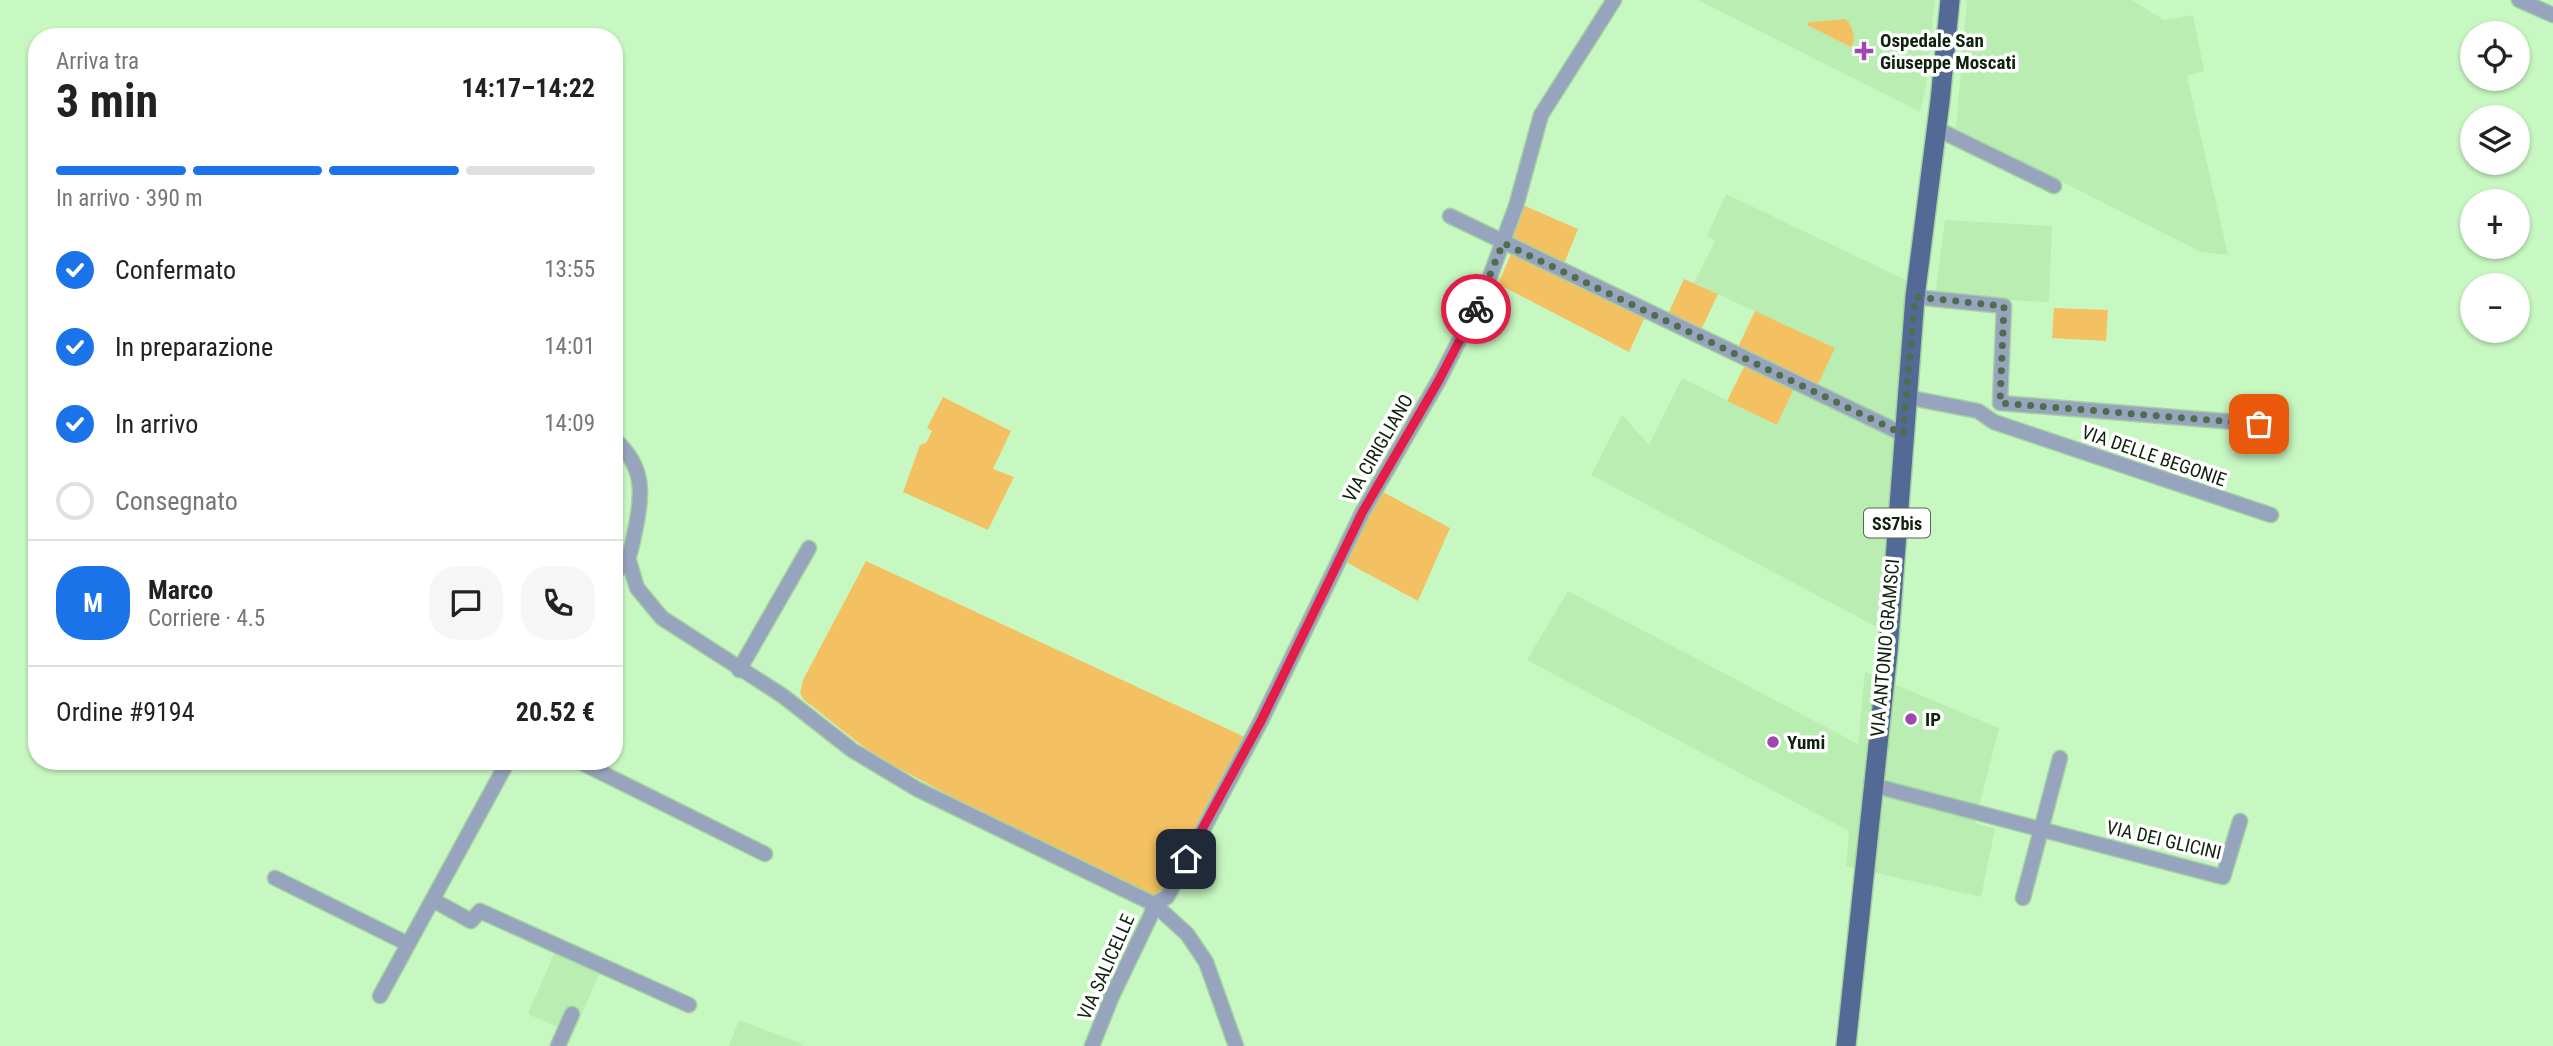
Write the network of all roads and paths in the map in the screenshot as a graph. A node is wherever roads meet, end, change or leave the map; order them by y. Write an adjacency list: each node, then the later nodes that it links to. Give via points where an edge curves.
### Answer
1 (1614, 0): 8 (street, VIA CIRIGLIANO, via 1542,115)
2 (1950, 0): 5 (main road, VIA ANTONIO GRAMSCI / SS7bis)
3 (2519, 0): 4 (street)
4 (2553, 15)
5 (1937, 129): 6 (street); 9 (main road, VIA ANTONIO GRAMSCI / SS7bis)
6 (2054, 186)
7 (1450, 216): 8 (street)
8 (1503, 243): 12 (street); 29 (street, VIA CIRIGLIANO, via 1480,301 1362,513 1261,721 1167,897)
9 (1915, 297): 10 (main road, VIA ANTONIO GRAMSCI / SS7bis); 11 (street, via 2004,306 2000,403)
10 (1906, 397): 12 (main road, VIA ANTONIO GRAMSCI / SS7bis); 14 (street, VIA DELLE BEGONIE, via 1978,411 1994,422)
11 (2259, 424)
12 (1903, 434): 22 (main road, VIA ANTONIO GRAMSCI / SS7bis, via 1888,651)
13 (623, 449): 16 (street, via 640,478 641,502)
14 (2271, 515)
15 (809, 548): 18 (street)
16 (629, 562): 17 (street); 18 (street, via 637,588 662,618)
17 (623, 567)
18 (740, 670): 29 (street, via 783,696 852,750 917,789)
19 (2060, 758): 24 (street)
20 (503, 770): 28 (street)
21 (596, 770): 25 (street)
22 (1872, 785): 24 (street, VIA DEI GLICINI); 37 (main road, VIA ANTONIO GRAMSCI / SS7bis)
23 (2240, 821): 24 (street, VIA DEI GLICINI, via 2223,877)
24 (2042, 829): 27 (street)
25 (765, 854)
26 (275, 878): 30 (street)
27 (2023, 898)
28 (433, 900): 30 (street); 32 (street, via 471,921 480,911)
29 (1154, 904): 35 (street, VIA SALICELLE); 36 (street, via 1187,934 1206,962)
30 (408, 944): 31 (street)
31 (380, 996)
32 (689, 1005)
33 (572, 1014): 34 (street)
34 (558, 1046)
35 (1092, 1046)
36 (1237, 1046)
37 (1846, 1046)

